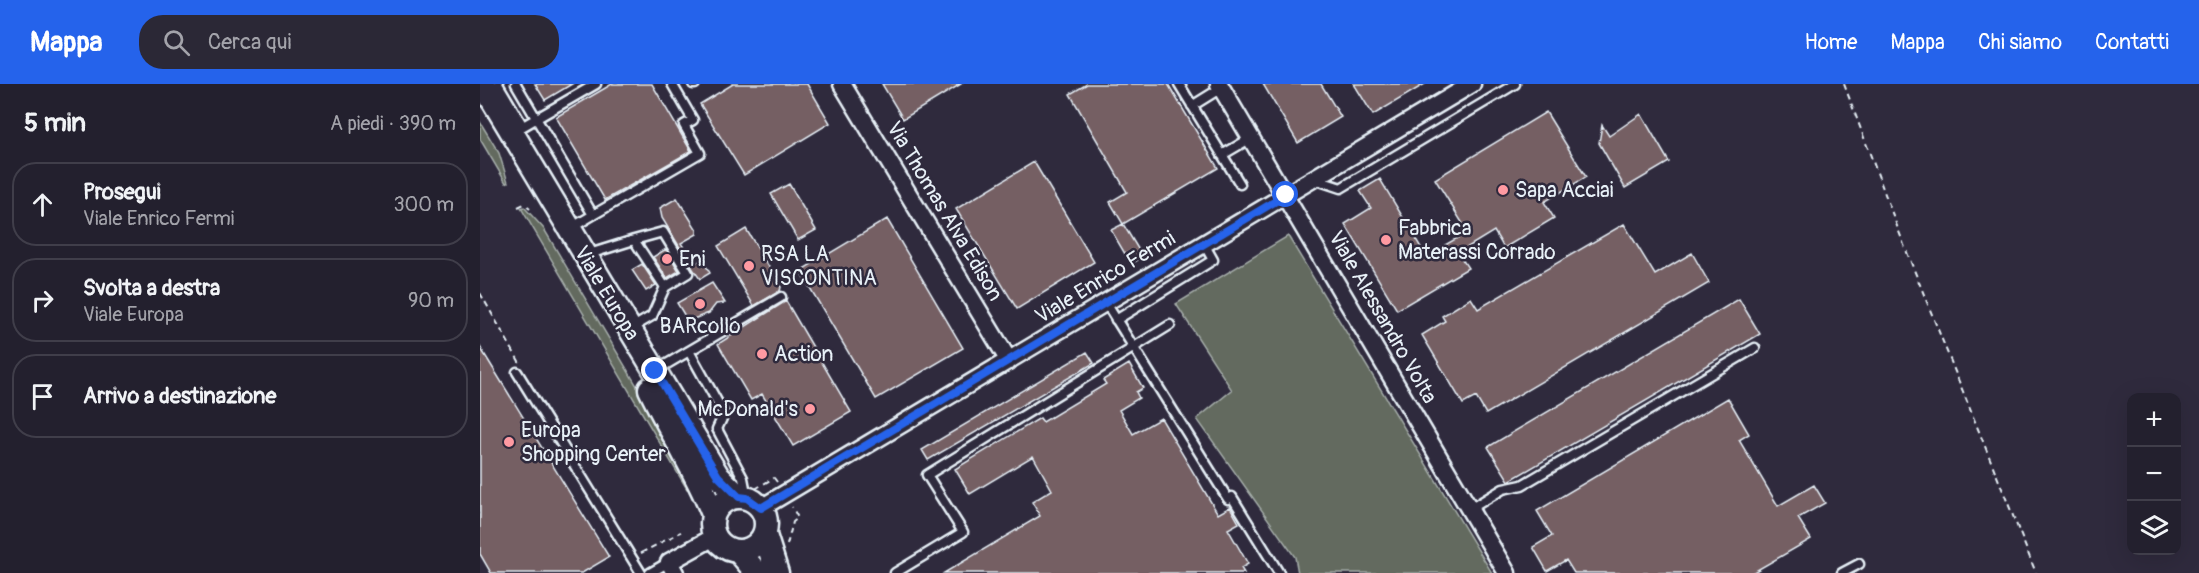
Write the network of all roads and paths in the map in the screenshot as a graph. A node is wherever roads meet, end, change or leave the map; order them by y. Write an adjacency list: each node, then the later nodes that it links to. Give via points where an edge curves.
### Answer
1 (483, 84): 15 (main road, Viale Europa)
2 (498, 84): 15 (lane)
3 (516, 84): 14 (lane)
4 (596, 84): 14 (lane)
5 (672, 84): 23 (lane, via 693,120 684,125 700,153)
6 (842, 84): 37 (street, Via Thomas Alva Edison)
7 (1179, 84): 13 (lane)
8 (1472, 84): 18 (street, Viale Enrico Fermi)
9 (1515, 84): 18 (lane, via 1341,188)
10 (1844, 84): 56 (path)
11 (1220, 86): 13 (lane); 16 (street, Viale Alessandro Volta)
12 (480, 105): 42 (main road, Viale Europa, via 648,384 702,485)
13 (1192, 106): 17 (lane)
14 (536, 119): 15 (lane); 23 (lane)
15 (517, 130): 24 (main road, Viale Europa)
16 (1251, 138): 17 (lane); 20 (street, Viale Alessandro Volta)
17 (1222, 155): 19 (lane)
18 (1314, 178): 20 (street, Viale Enrico Fermi)
19 (1240, 184)
20 (1286, 195): 26 (street, Viale Enrico Fermi); 41 (street, Viale Alessandro Volta)
21 (518, 207): 22 (path, via 524,204)
22 (530, 209)
23 (593, 215): 24 (lane)
24 (568, 229): 27 (main road, Viale Europa)
25 (634, 240): 27 (lane); 28 (lane); 28 (lane, via 663,232 688,273)
26 (1204, 244): 30 (street, Viale Enrico Fermi); 31 (lane, via 1213,260)
27 (584, 255): 33 (main road, Viale Europa)
28 (665, 287): 33 (lane, via 652,316)
29 (781, 297): 36 (lane)
30 (1106, 303): 31 (lane); 37 (street, Viale Enrico Fermi)
31 (1116, 320): 34 (lane)
32 (1170, 325): 34 (lane)
33 (630, 329): 38 (main road, Viale Europa)
34 (1133, 348): 52 (lane, via 927,475 963,532); 53 (lane)
35 (1755, 348): 41 (lane, via 1522,485 1503,489)
36 (689, 351): 38 (lane); 40 (lane, via 724,414 717,429 743,478)
37 (1009, 361): 40 (street, Viale Enrico Fermi)
38 (655, 371): 40 (main road, Viale Europa, via 718,476)
39 (517, 372): 48 (lane)
40 (749, 501): 42 (main road, via 723,502); 43 (main road, via 767,525)
41 (1470, 509): 54 (street, Viale Alessandro Volta)
42 (713, 514): 44 (main road)
43 (765, 535): 45 (main road, via 752,548); 51 (main road)
44 (714, 537): 45 (main road, via 727,549); 47 (street)
45 (740, 552): 50 (main road)
46 (1859, 564): 55 (lane)
47 (672, 568): 49 (lane)
48 (641, 573)
49 (650, 573)
50 (757, 573)
51 (777, 573)
52 (896, 573)
53 (1279, 573)
54 (1507, 573)
55 (1842, 573)
56 (2036, 573)

